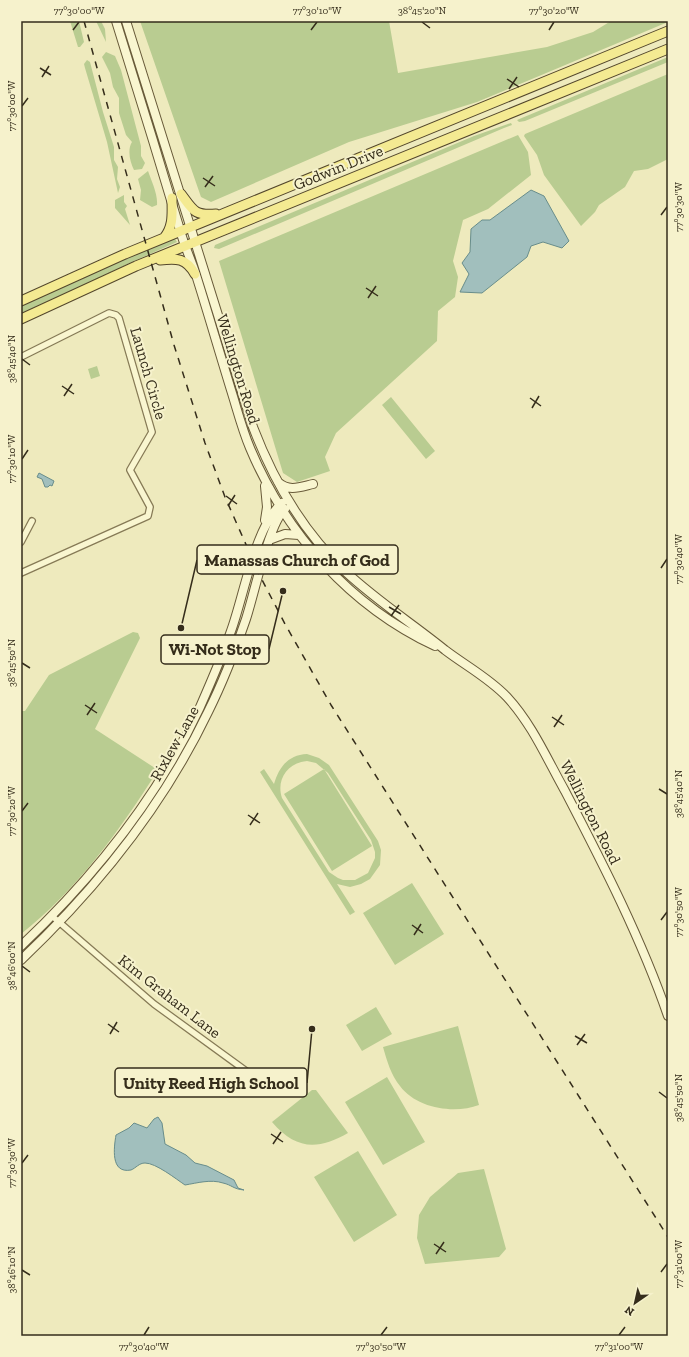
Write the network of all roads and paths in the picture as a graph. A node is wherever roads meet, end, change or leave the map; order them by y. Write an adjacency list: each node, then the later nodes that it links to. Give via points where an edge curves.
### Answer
1 (116, 21): 6 (main road, Wellington Road)
2 (126, 21): 5 (main road, Wellington Road)
3 (668, 31): 7 (main road, Godwin Drive)
4 (668, 49): 11 (main road, Godwin Drive)
5 (180, 194): 7 (main road, via 193,212); 8 (main road, Wellington Road)
6 (172, 198): 9 (main road, Wellington Road); 10 (main road, via 172,222)
7 (224, 214): 8 (main road, Godwin Drive)
8 (190, 227): 9 (main road, Godwin Drive); 11 (main road, Wellington Road)
9 (180, 231): 10 (main road, Godwin Drive); 12 (main road, Wellington Road)
10 (164, 238): 15 (main road, Godwin Drive)
11 (195, 242): 12 (main road, Godwin Drive); 19 (main road, Wellington Road, via 253,428)
12 (185, 246): 13 (main road, Godwin Drive); 14 (main road, Wellington Road)
13 (150, 260): 14 (main road, via 181,259 189,264); 16 (main road, Godwin Drive)
14 (196, 274): 18 (main road, Wellington Road, via 245,434)
15 (21, 301)
16 (21, 319)
17 (21, 357): 28 (street, Launch Circle, via 109,313 116,315 152,432 130,470 150,508 148,516)
18 (262, 474): 22 (main road, Wellington Road); 24 (main road, via 267,497)
19 (276, 480): 20 (main road, via 291,488); 21 (main road, Wellington Road)
20 (313, 484)
21 (289, 502): 22 (main road, Rixlew Lane); 29 (main road, Wellington Road, via 346,573)
22 (281, 508): 24 (main road, Rixlew Lane); 25 (main road, Wellington Road); 26 (main road, Rixlew Lane)
23 (32, 521): 27 (street)
24 (264, 526): 30 (main road, Rixlew Lane, via 226,645 182,740 153,789 114,845)
25 (299, 535): 26 (main road, via 285,534); 29 (main road, Wellington Road, via 329,570 368,605 415,635)
26 (269, 540): 31 (main road, Rixlew Lane, via 240,638 195,738 169,783 131,838 107,870)
27 (21, 542)
28 (21, 573)
29 (447, 651): 34 (main road, Wellington Road, via 506,696 533,734 626,912)
30 (52, 916): 31 (street, Kim Graham Lane); 32 (main road, Rixlew Lane)
31 (60, 922): 33 (main road, Rixlew Lane); 35 (street, Kim Graham Lane, via 154,1004)
32 (21, 946)
33 (21, 960)
34 (668, 1016)
35 (275, 1092)

